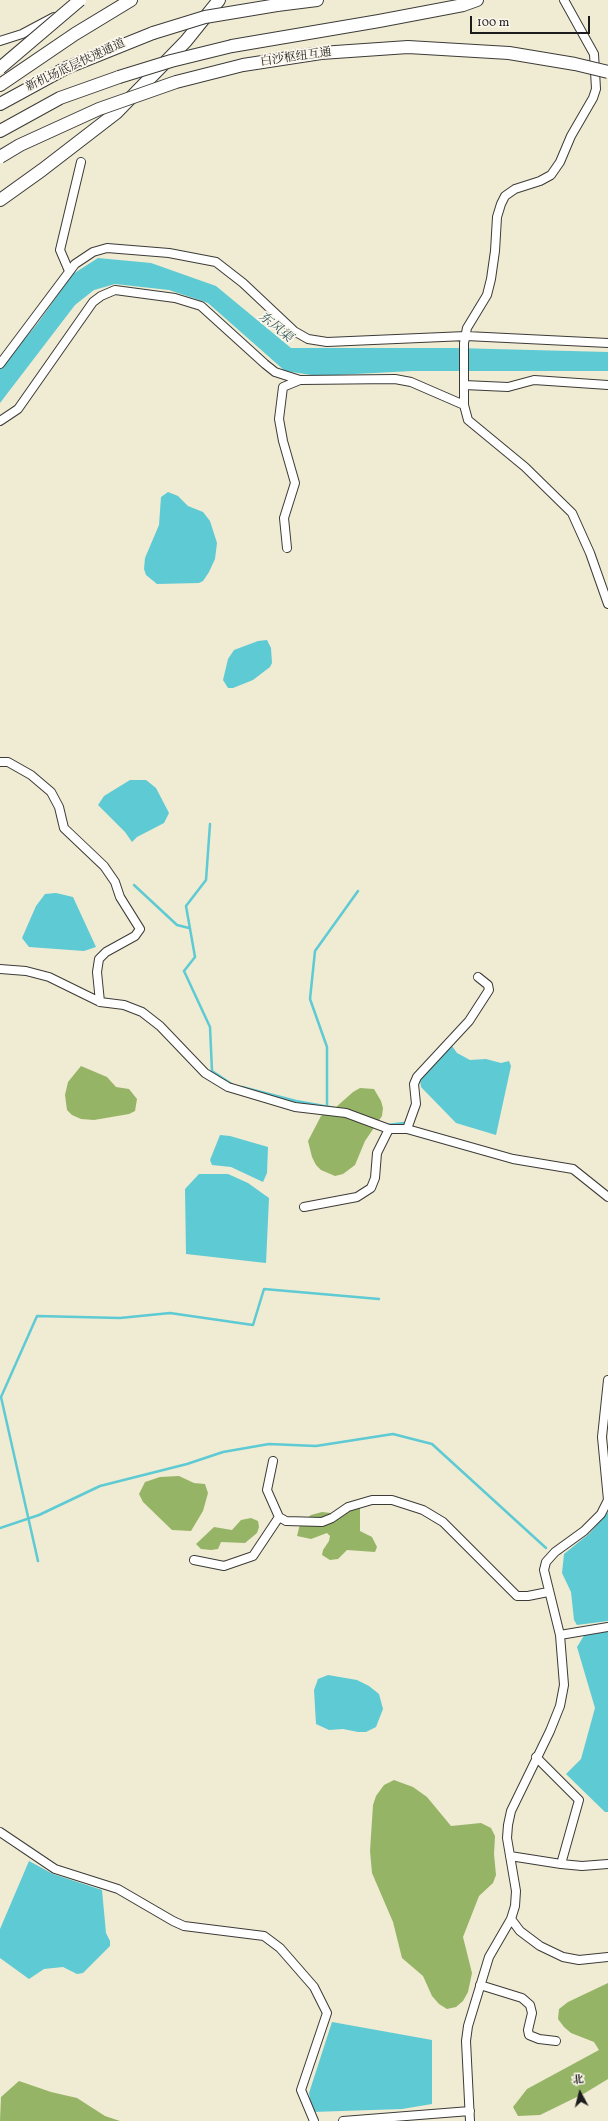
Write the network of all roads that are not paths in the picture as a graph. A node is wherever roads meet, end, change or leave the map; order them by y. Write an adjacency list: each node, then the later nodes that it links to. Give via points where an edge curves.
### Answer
1 (80, 0): 9 (highway, bridge)
2 (87, 0): 8 (street, via 22,34)
3 (131, 0): 11 (highway)
4 (219, 0): 16 (highway, via 186,41 116,113)
5 (317, 0): 12 (highway, 新机场底层快速通道, bridge, via 205,17 153,33 66,68)
6 (477, 0): 13 (highway, 新机场底层快速通道, bridge, via 379,21 232,46 171,61 60,98)
7 (564, 0): 18 (street, via 594,54 596,89 551,175 504,196 497,217 495,251 488,290 466,328)
8 (0, 41)
9 (0, 68)
10 (608, 72): 14 (highway, 白沙枢纽互通, bridge, via 509,53 408,47 321,53 243,65 176,82 99,109 20,145)
11 (0, 85)
12 (0, 104)
13 (0, 132)
14 (0, 157)
15 (81, 162): 17 (street, via 60,250)
16 (0, 200)
17 (69, 271): 18 (street, via 93,252 107,248 169,253 216,262 243,283 294,331 308,339 327,342); 20 (street)
18 (465, 339): 19 (street); 22 (street)
19 (608, 343)
20 (0, 364)
21 (300, 380): 24 (street, via 395,379 411,382); 25 (street, via 275,372 201,306 175,298 115,290 93,302 24,401 13,414); 26 (street, via 283,387 279,419 295,483 284,518)
22 (464, 385): 23 (street, via 508,387 534,380); 24 (street)
23 (608, 385)
24 (464, 405): 27 (street, via 468,420 525,466 572,513 590,553)
25 (0, 421)
26 (287, 548)
27 (608, 604)
28 (0, 762): 31 (street, via 8,762 31,775 51,792 59,806 64,828 104,866 140,929 135,936 106,952 99,959 97,972)
29 (0, 969): 31 (street, via 26,970 49,977)
30 (478, 977): 33 (street, via 488,985 489,990 469,1021 417,1077 414,1084 416,1104)
31 (100, 1002): 32 (street, via 124,1005 142,1012 160,1026 205,1073 228,1087 295,1107 346,1112)
32 (389, 1129): 33 (street); 35 (street, via 377,1153 375,1178 371,1188 357,1197)
33 (408, 1129): 34 (street, via 513,1159 573,1169)
34 (608, 1197)
35 (304, 1207)
36 (608, 1380): 40 (street, via 602,1437 608,1500 601,1514 584,1531 555,1552 546,1562 544,1570)
37 (274, 1461): 38 (street, via 267,1490)
38 (279, 1517): 39 (street, via 253,1556 224,1566); 40 (street, via 286,1521 322,1522 348,1507 372,1500 392,1500 423,1510 443,1522 517,1596)
39 (194, 1560)
40 (548, 1592): 42 (street)
41 (608, 1627): 42 (street)
42 (560, 1634): 43 (street, via 564,1685 560,1706)
43 (536, 1757): 45 (street, via 511,1811 507,1838); 46 (street, via 579,1800)
44 (0, 1832): 53 (street, via 55,1868 118,1889 173,1922 184,1926 264,1936 280,1948 314,1987 327,2013 301,2090)
45 (510, 1856): 46 (street); 48 (street, via 516,1891)
46 (561, 1864): 47 (street)
47 (608, 1864)
48 (511, 1919): 49 (street, via 520,1931 540,1946 563,1957 579,1960); 50 (street, via 489,1957)
49 (608, 1957)
50 (480, 1985): 51 (street, via 522,1998 530,2005 532,2013 529,2035); 52 (street, via 466,2041)
51 (556, 2041)
52 (470, 2111): 54 (street); 55 (street)
53 (314, 2121)
54 (343, 2121)
55 (470, 2121)

